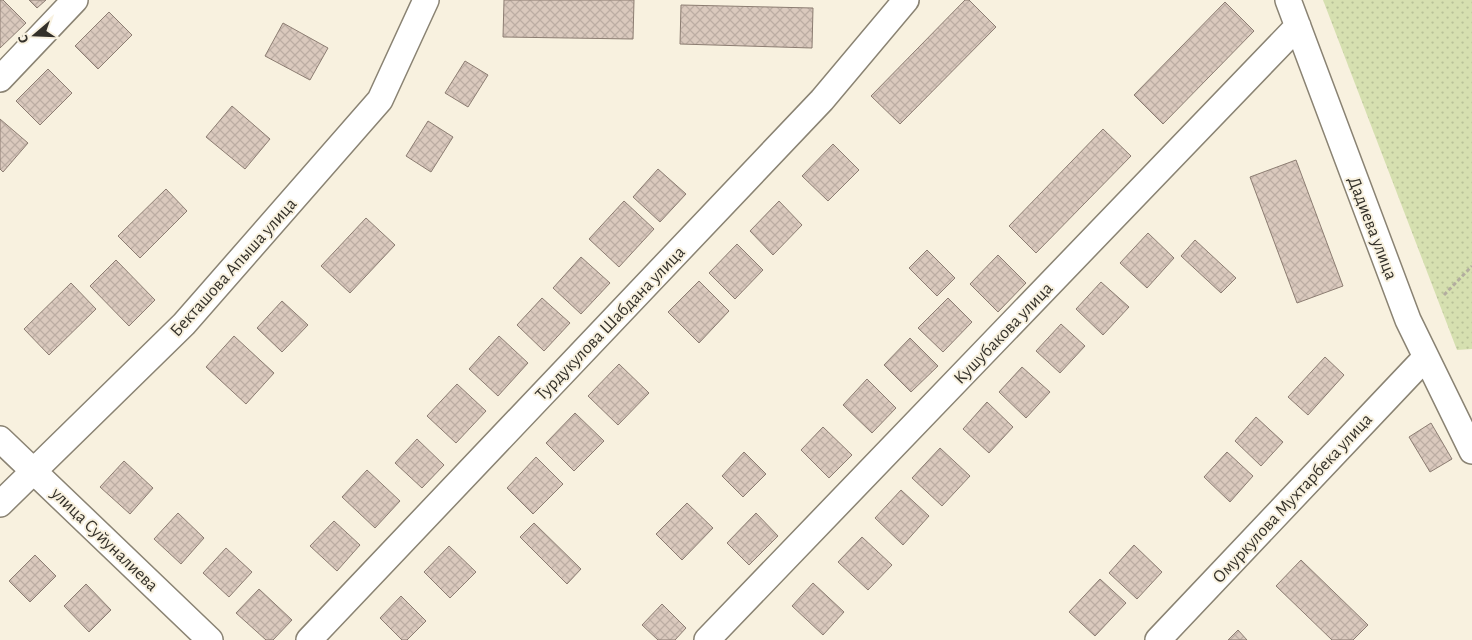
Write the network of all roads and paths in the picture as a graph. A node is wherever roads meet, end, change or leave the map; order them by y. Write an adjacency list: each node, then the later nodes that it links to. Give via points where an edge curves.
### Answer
1 (74, 0): 6 (street)
2 (426, 0): 12 (street, Бекташова Апыша улица, via 380,100 184,324)
3 (906, 0): 15 (street, Турдукулова Шабдана улица, via 822,100)
4 (1288, 0): 5 (street, Дадиева улица)
5 (1298, 26): 9 (street, Дадиева улица, via 1408,320); 16 (street, Кушубакова улица)
6 (0, 79)
7 (1472, 266): 8 (path)
8 (1444, 295)
9 (1426, 357): 11 (street, Дадиева улица); 17 (street, Омуркулова Мухтарбека улица)
10 (0, 439): 12 (street, улица Суйуналиева)
11 (1472, 451)
12 (34, 471): 13 (street, Бекташова Апыша улица); 14 (street, улица Суйуналиева)
13 (0, 504)
14 (210, 640)
15 (309, 640)
16 (707, 640)
17 (1158, 640)

